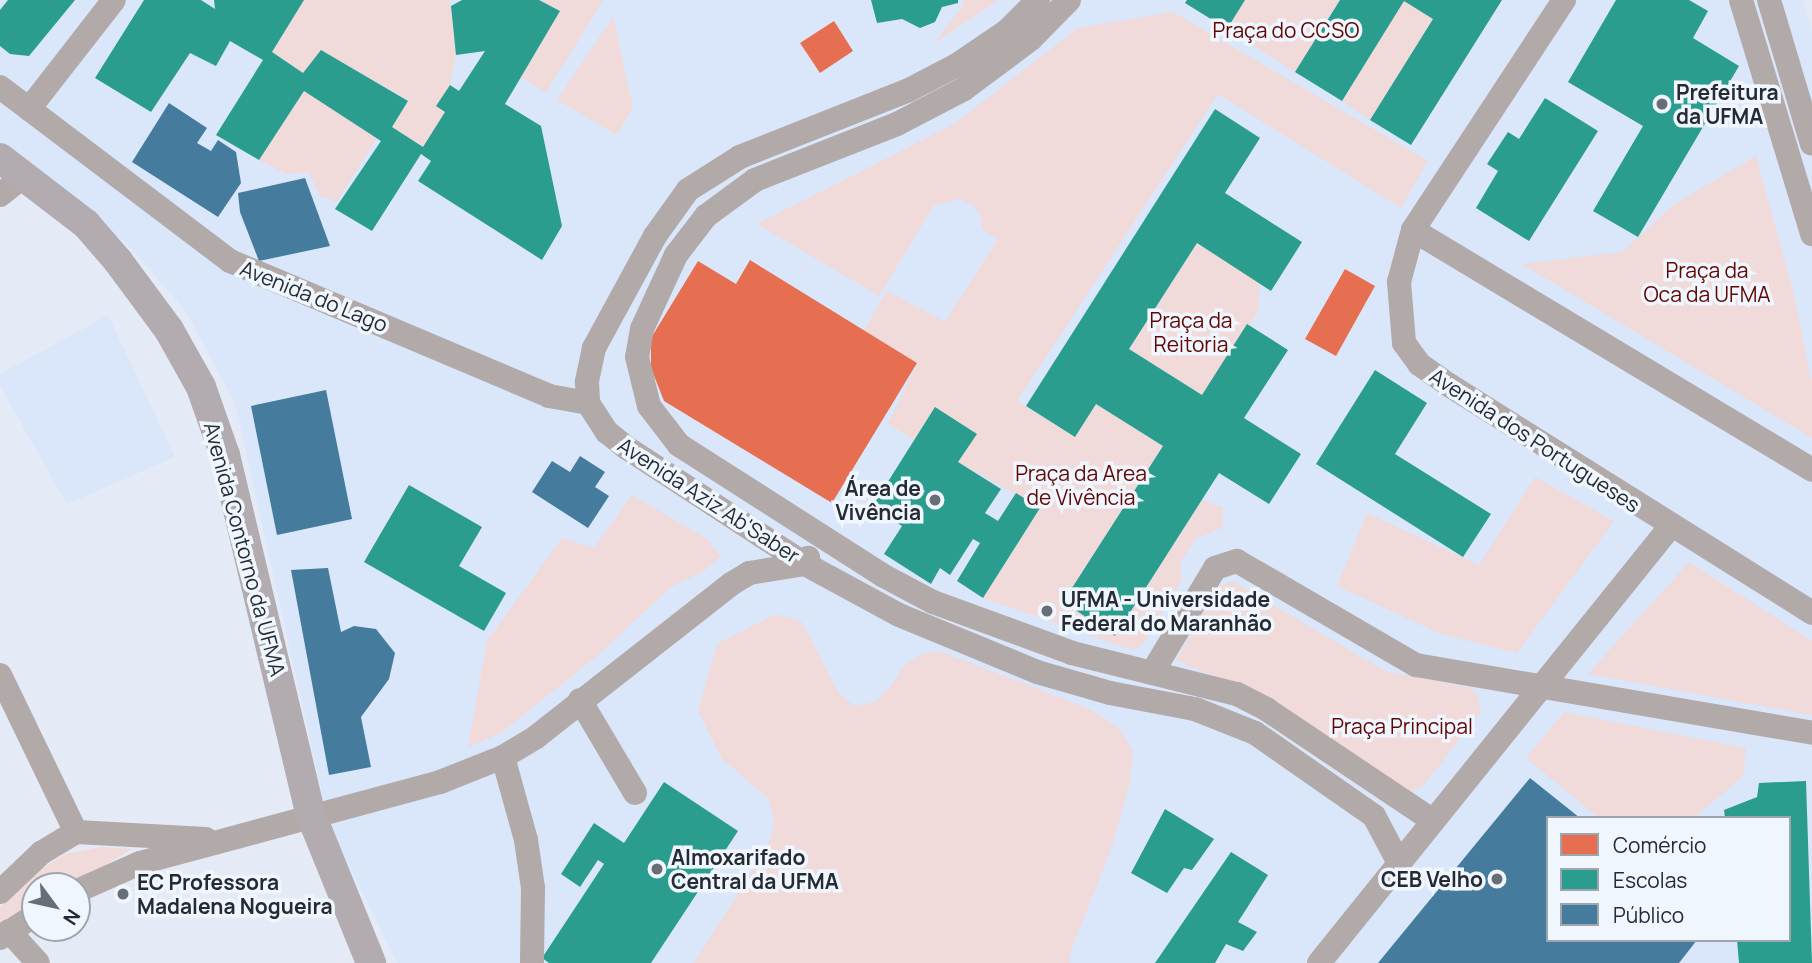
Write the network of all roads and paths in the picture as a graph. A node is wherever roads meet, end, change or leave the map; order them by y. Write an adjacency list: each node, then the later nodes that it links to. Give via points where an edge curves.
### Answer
1 (114, 0): 10 (street)
2 (1038, 0): 17 (street, via 1007,31 957,65 909,90 740,157 688,190 655,236 594,348)
3 (1069, 0): 20 (street, Avenida Aziz Ab'Saber, via 1031,39 964,89 897,124 755,180 730,195 689,236 651,303 637,357 641,385 662,428 679,445)
4 (1564, 0): 15 (street, Avenida dos Portugueses)
5 (1741, 0): 9 (street)
6 (1769, 0): 8 (street)
7 (0, 87): 10 (street, Avenida do Lago)
8 (1796, 94): 9 (street); 11 (street)
9 (1772, 103): 16 (street)
10 (29, 109): 17 (street, Avenida do Lago, via 230,261 549,396)
11 (1812, 144)
12 (0, 159): 13 (main road, Avenida Contorno da UFMA)
13 (24, 176): 14 (street); 32 (main road, Avenida Contorno da UFMA, via 86,224 118,261 169,330 201,387 225,455)
14 (0, 195)
15 (1413, 230): 18 (street); 19 (street, Avenida dos Portugueses, via 1401,261 1399,319 1404,343 1419,365)
16 (1812, 234)
17 (588, 402): 21 (street, Avenida Aziz Ab'Saber, via 607,432 626,448)
18 (1812, 470)
19 (1670, 527): 22 (street, Avenida dos Portugueses); 26 (street)
20 (823, 538): 21 (street); 23 (street, Avenida Aziz Ab'Saber, via 933,601 1072,653)
21 (805, 564): 27 (street, via 768,568 731,584); 28 (street, Avenida Aziz Ab'Saber, via 899,615 1037,672 1110,693)
22 (1812, 613)
23 (1152, 673): 25 (street, Avenida Aziz Ab'Saber); 26 (street, via 1215,568 1237,561 1401,660)
24 (0, 676): 34 (street)
25 (1207, 684): 28 (street); 33 (street, Avenida Aziz Ab'Saber, via 1266,709)
26 (1542, 685): 29 (street); 33 (street)
27 (580, 700): 30 (street); 31 (street)
28 (1195, 709): 36 (street, Avenida Aziz Ab'Saber, via 1255,733 1359,803 1384,828)
29 (1812, 733)
30 (503, 757): 32 (street, via 440,782); 43 (street, via 534,888)
31 (635, 793)
32 (311, 815): 35 (street); 42 (main road, Avenida Contorno da UFMA)
33 (1433, 821): 36 (street)
34 (76, 832): 35 (street); 38 (street, via 41,853)
35 (221, 840): 37 (street, via 140,863)
36 (1399, 863): 44 (street)
37 (91, 885)
38 (0, 892)
39 (21, 924): 40 (street)
40 (4, 935): 41 (street)
41 (38, 963)
42 (371, 963)
43 (532, 963)
44 (1319, 963)

